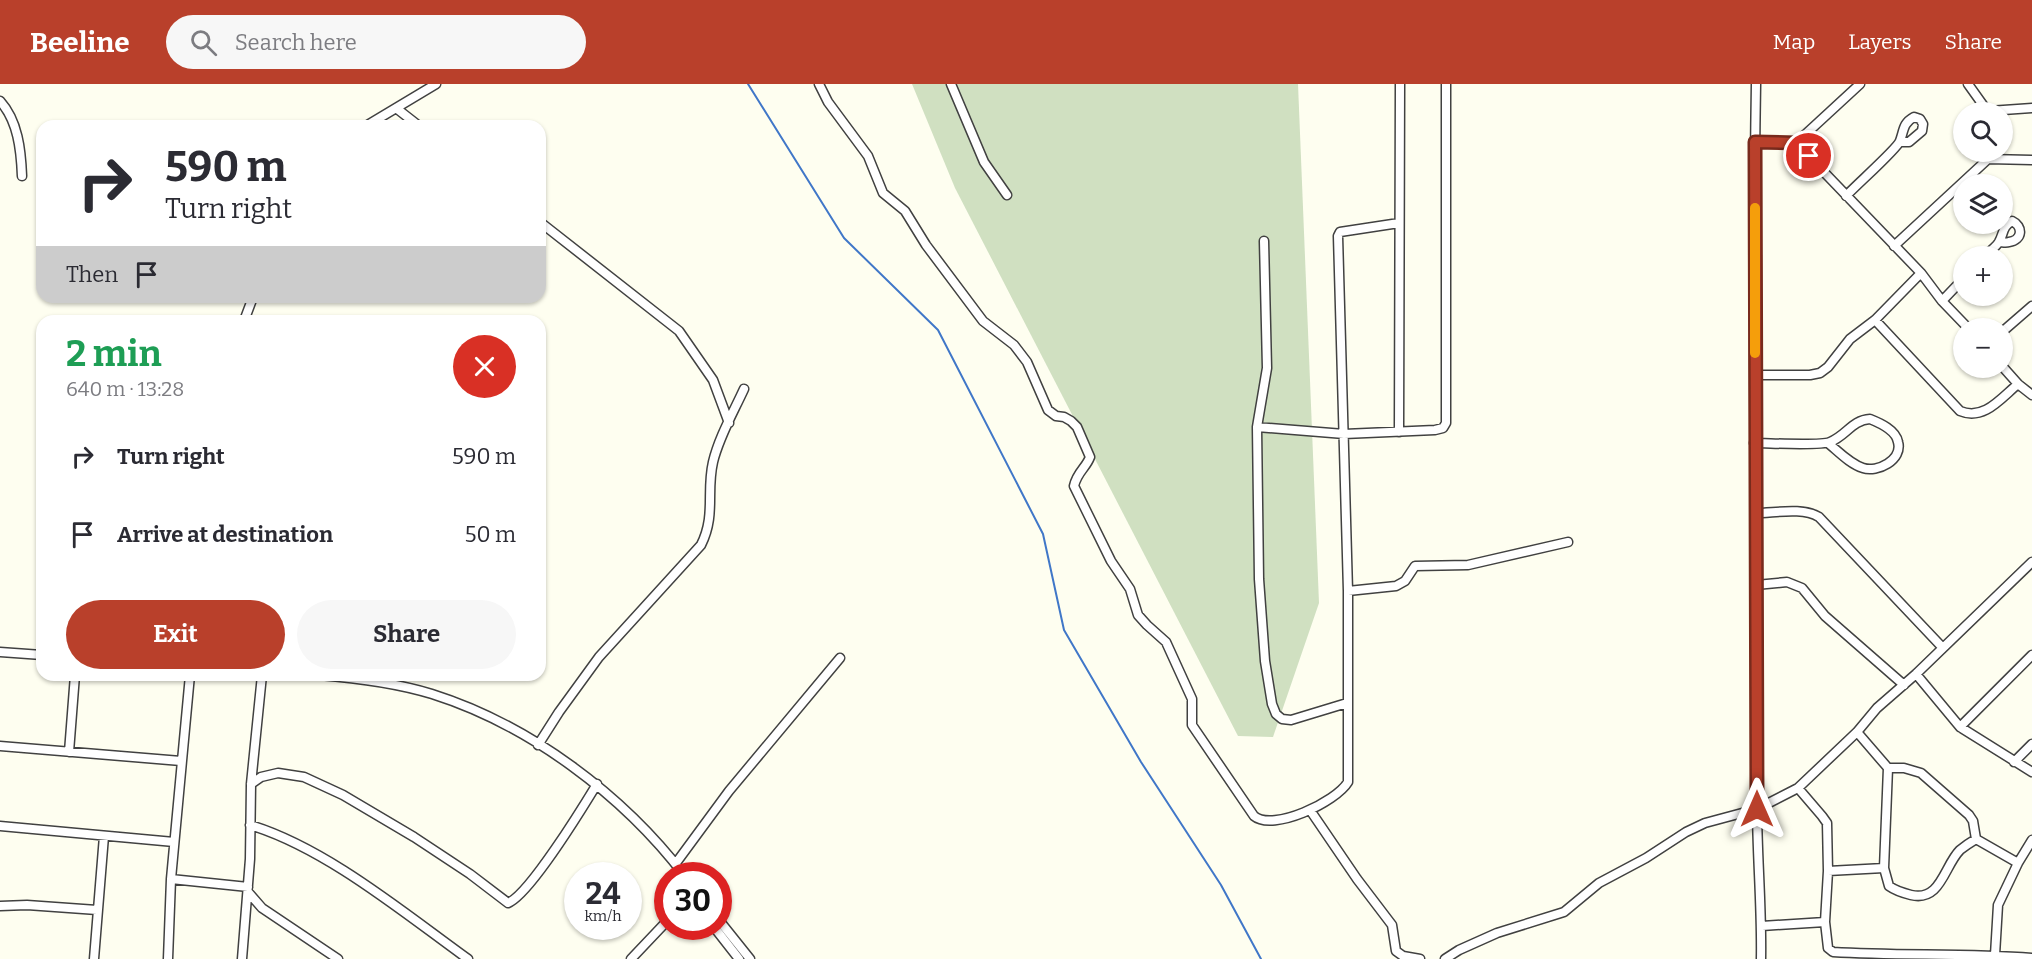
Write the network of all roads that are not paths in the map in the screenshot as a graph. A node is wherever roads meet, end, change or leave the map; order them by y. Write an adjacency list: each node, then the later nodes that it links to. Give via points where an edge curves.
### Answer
1 (436, 84): 11 (street)
2 (819, 84): 80 (street, via 868,156 883,193 905,211 983,321 1014,345 1027,362 1048,410 1077,428 1090,460 1074,486 1111,561 1130,589 1138,615 1166,642 1192,699 1192,725 1204,743 1258,820)
3 (951, 84): 23 (street, via 984,162)
4 (1400, 84): 25 (street)
5 (1446, 84): 45 (street, via 1446,423 1435,430)
6 (1756, 84): 16 (street)
7 (1860, 84): 18 (street)
8 (1968, 84): 10 (street)
9 (0, 100): 22 (street, via 10,114 19,143)
10 (1982, 102)
11 (396, 108): 14 (street); 15 (street)
12 (2032, 108): 13 (street)
13 (2013, 110)
14 (376, 120)
15 (411, 120)
16 (1755, 142): 18 (street); 38 (street)
17 (1900, 142): 24 (street)
18 (1796, 143): 24 (street)
19 (2013, 158): 20 (street)
20 (2032, 160)
21 (1981, 162): 29 (street)
22 (22, 176)
23 (1007, 195)
24 (1846, 196): 29 (street)
25 (1399, 223): 45 (street); 46 (street, via 1338,234)
26 (546, 227): 43 (street, via 679,331 713,380)
27 (1264, 241): 44 (street, via 1267,368)
28 (1999, 242): 30 (street)
29 (1894, 246): 31 (street)
30 (1995, 246)
31 (1921, 273): 33 (street); 36 (street)
32 (1953, 290): 33 (street)
33 (1942, 301): 35 (street)
34 (2032, 306): 37 (street)
35 (1958, 318)
36 (1875, 320): 38 (street, via 1850,339 1820,373); 40 (street, via 1960,411 1976,415 1986,411)
37 (2013, 322)
38 (1755, 375): 47 (street)
39 (2013, 378): 40 (street)
40 (2018, 384): 42 (street)
41 (744, 389): 43 (street)
42 (2032, 394)
43 (729, 423): 69 (street, via 713,464 711,516 701,545 599,657)
44 (1257, 427): 46 (street); 65 (street, via 1259,579 1272,704 1276,714 1291,720)
45 (1399, 432): 46 (street)
46 (1344, 434): 53 (street)
47 (1755, 443): 48 (street); 49 (street)
48 (1828, 443): 48 (street, via 1851,462 1871,470 1888,463 1899,442 1892,432 1870,419 1855,423)
49 (1755, 513): 52 (street); 54 (street, via 1804,512 1819,517)
50 (1568, 542): 53 (street, via 1468,565 1414,566 1405,581 1396,586)
51 (2032, 562): 54 (street)
52 (1756, 585): 64 (street, via 1787,582 1802,588 1825,616); 79 (street)
53 (1348, 591): 65 (street)
54 (1942, 647): 59 (street)
55 (0, 652): 56 (street)
56 (36, 653)
57 (2032, 655): 66 (street)
58 (840, 658): 88 (street, via 729,791)
59 (1916, 674): 64 (street); 66 (street)
60 (75, 681): 71 (street)
61 (189, 681): 72 (street)
62 (261, 681): 76 (street)
63 (361, 681): 69 (street, via 432,694 497,721)
64 (1904, 685): 67 (street)
65 (1347, 703): 80 (street, via 1348,782 1344,789)
66 (1960, 727): 73 (street)
67 (1857, 732): 74 (street); 78 (street)
68 (2032, 744): 73 (street)
69 (538, 745): 77 (street)
70 (0, 746): 71 (street)
71 (69, 752): 72 (street)
72 (181, 761): 86 (street)
73 (2014, 762): 75 (street)
74 (1888, 768): 84 (street, via 1921,773 1970,815); 90 (street)
75 (2032, 772)
76 (251, 784): 77 (street, via 278,773 304,777 344,795 414,837 508,903 570,828); 81 (street)
77 (597, 784): 87 (street)
78 (1798, 788): 79 (street); 91 (street, via 1827,824)
79 (1757, 809): 97 (street); 113 (street, via 1686,832 1599,883 1564,912 1497,933)
80 (1310, 810): 112 (street, via 1392,925 1396,951)
81 (250, 825): 93 (street); 108 (street, via 283,837 354,878)
82 (0, 826): 83 (street)
83 (104, 836): 86 (street); 95 (street)
84 (1976, 839): 89 (street); 90 (street, via 1960,850 1936,888 1926,896 1893,889)
85 (2032, 840): 89 (street)
86 (174, 843): 92 (street)
87 (675, 862)
88 (677, 862)
89 (2018, 863): 101 (street, via 1998,905)
90 (1884, 868): 91 (street)
91 (1828, 871): 96 (street)
92 (171, 879): 93 (street); 105 (street)
93 (248, 889): 106 (street); 107 (street, via 262,908)
94 (0, 906): 95 (street)
95 (97, 910): 104 (street)
96 (1826, 922): 97 (street); 102 (street, via 1826,944 1833,952)
97 (1762, 926): 114 (street)
98 (654, 935): 109 (street)
99 (732, 939): 111 (street)
100 (728, 940): 110 (street)
101 (1995, 955): 102 (street); 103 (street)
102 (1915, 957)
103 (2032, 957)
104 (94, 959)
105 (168, 959)
106 (242, 959)
107 (338, 959)
108 (468, 959)
109 (631, 959)
110 (739, 959)
111 (750, 959)
112 (1420, 959)
113 (1445, 959)
114 (1761, 959)

